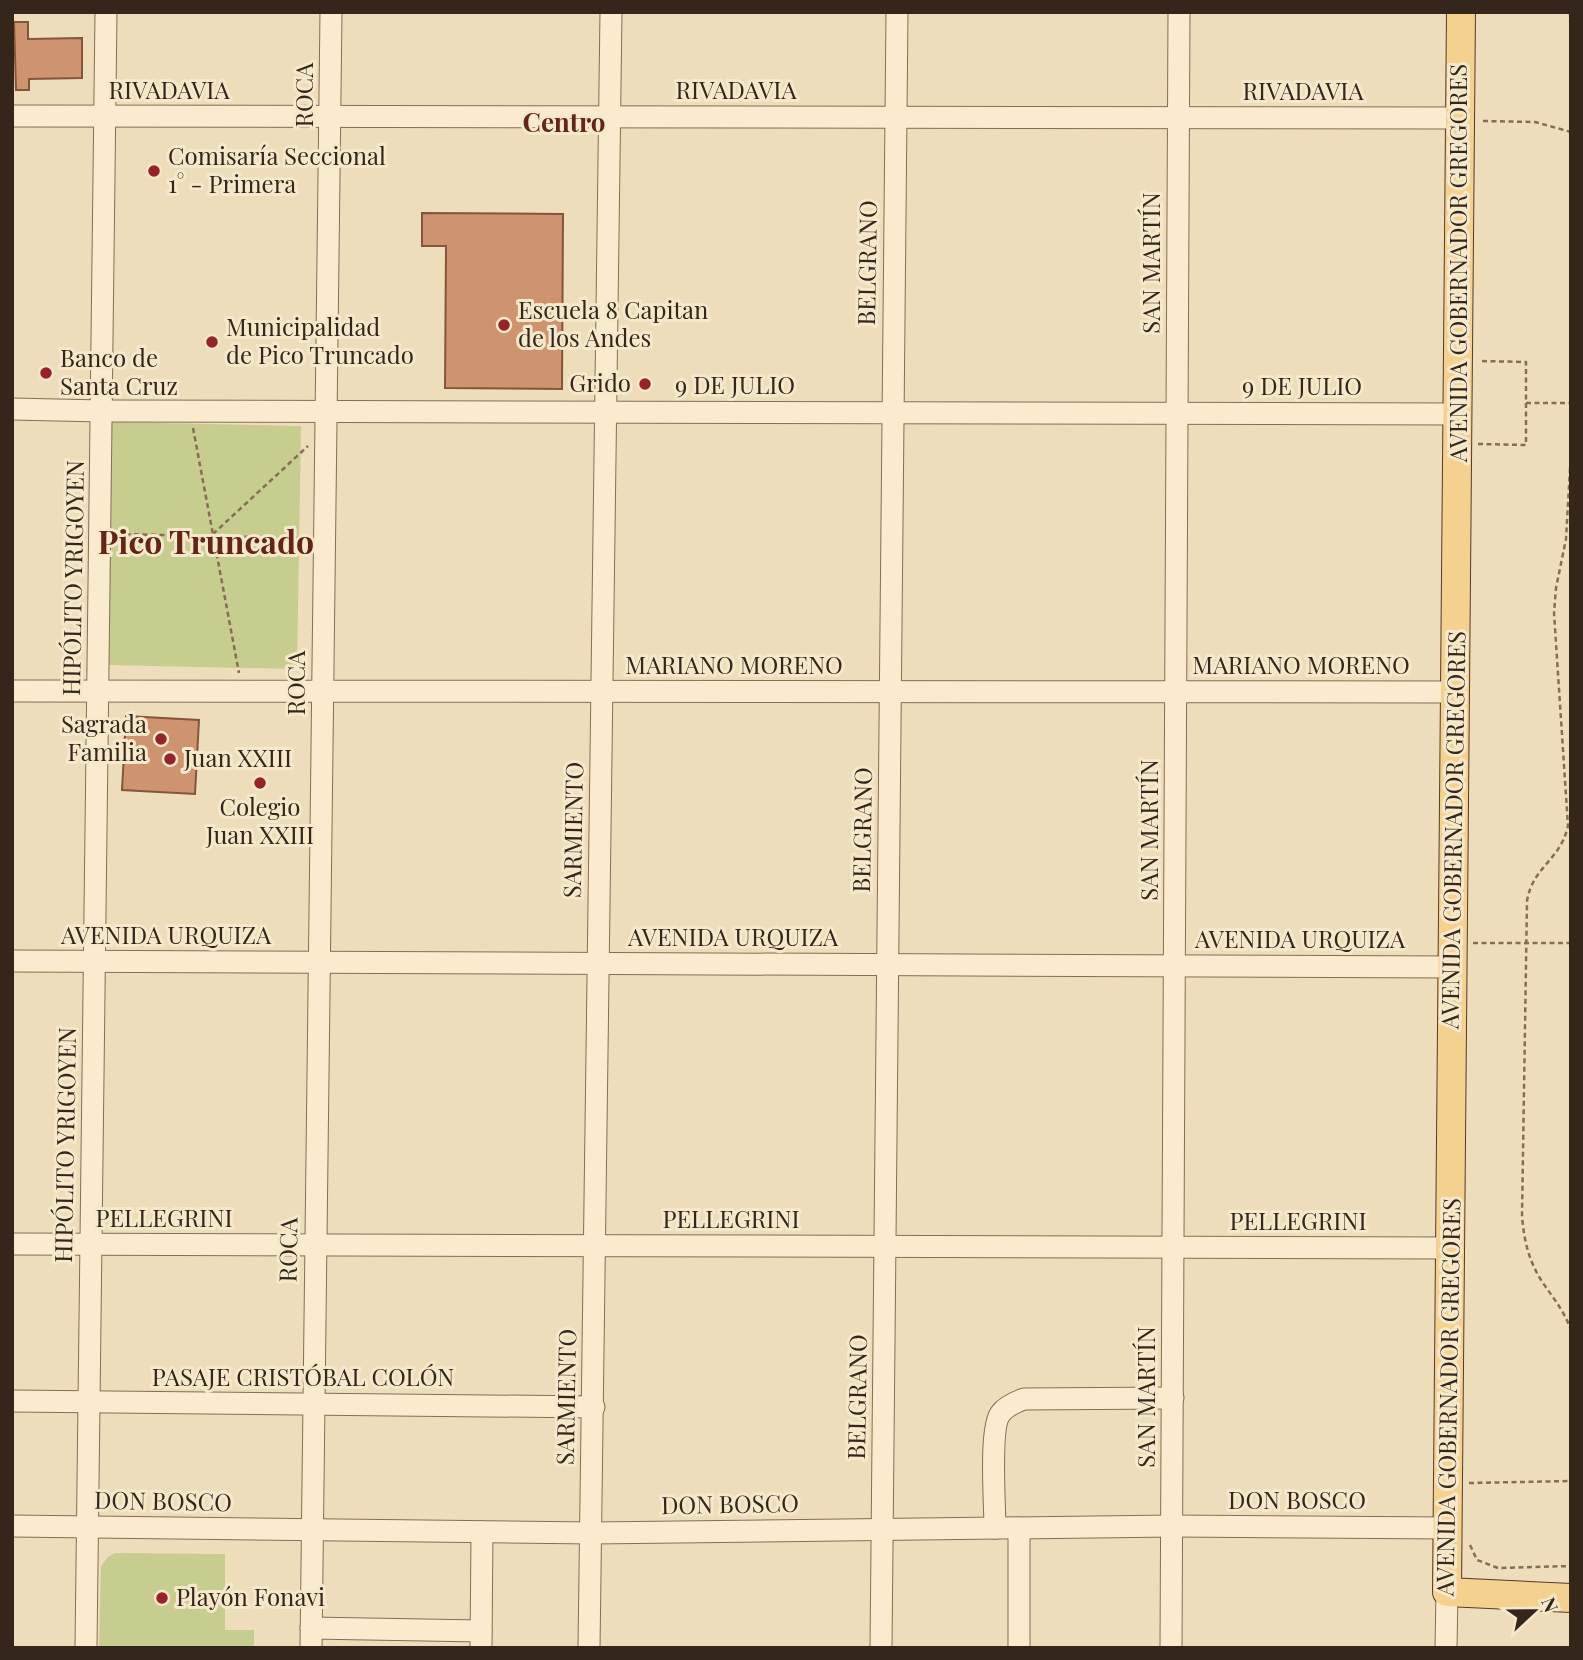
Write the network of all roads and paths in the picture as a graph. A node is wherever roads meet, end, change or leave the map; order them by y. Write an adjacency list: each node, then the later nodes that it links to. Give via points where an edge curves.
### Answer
1 (106, 12): 10 (street, HIPÓLITO YRIGOYEN)
2 (331, 12): 11 (street, ROCA)
3 (611, 12): 12 (street, SARMIENTO)
4 (897, 12): 13 (street, BELGRANO)
5 (1179, 12): 14 (street, SAN MARTÍN)
6 (1461, 12): 15 (main road, AVENIDA GOBERNADOR GREGORES)
7 (1570, 12): 8 (path)
8 (1571, 74)
9 (12, 116): 10 (street, RIVADAVIA)
10 (106, 118): 11 (street, RIVADAVIA); 21 (street, HIPÓLITO YRIGOYEN)
11 (331, 118): 12 (street, RIVADAVIA); 27 (street, ROCA)
12 (610, 118): 13 (street, RIVADAVIA); 23 (street, SARMIENTO)
13 (896, 118): 14 (street, RIVADAVIA); 24 (street, BELGRANO)
14 (1179, 118): 15 (street, RIVADAVIA); 25 (street, SAN MARTÍN)
15 (1466, 119): 16 (path, via 1535,122); 26 (main road, AVENIDA GOBERNADOR GREGORES)
16 (1571, 132)
17 (1476, 361): 18 (path, via 1526,362)
18 (1526, 403): 19 (path); 28 (path, via 1526,445)
19 (1571, 403)
20 (12, 408): 21 (street, 9 DE JULIO)
21 (102, 411): 22 (street, 9 DE JULIO); 30 (street, HIPÓLITO YRIGOYEN)
22 (190, 411): 27 (street, 9 DE JULIO); 31 (path)
23 (606, 412): 24 (street, 9 DE JULIO); 27 (street, 9 DE JULIO); 37 (street, SARMIENTO)
24 (893, 413): 25 (street, 9 DE JULIO); 38 (street, BELGRANO)
25 (1178, 413): 26 (street, 9 DE JULIO); 39 (street, SAN MARTÍN)
26 (1458, 414): 40 (main road, AVENIDA GOBERNADOR GREGORES)
27 (326, 420): 31 (path); 32 (street, ROCA)
28 (1472, 444)
29 (1571, 451): 42 (path, via 1566,539 1554,613 1568,826 1561,848 1530,886)
30 (99, 534): 31 (path); 34 (street, HIPÓLITO YRIGOYEN)
31 (214, 534): 32 (path); 35 (path)
32 (324, 538): 36 (street, ROCA)
33 (12, 691): 34 (street, MARIANO MORENO)
34 (99, 692): 35 (street, MARIANO MORENO); 45 (street, HIPÓLITO YRIGOYEN)
35 (243, 692): 36 (street, MARIANO MORENO)
36 (324, 692): 37 (street, MARIANO MORENO); 46 (street, ROCA)
37 (603, 692): 38 (street, MARIANO MORENO); 47 (street, SARMIENTO)
38 (890, 692): 39 (street, MARIANO MORENO); 48 (street, BELGRANO)
39 (1177, 692): 40 (street, MARIANO MORENO); 49 (street, SAN MARTÍN)
40 (1455, 692): 43 (main road, AVENIDA GOBERNADOR GREGORES)
41 (1571, 943): 42 (path)
42 (1525, 944): 43 (path); 57 (path, via 1524,1240)
43 (1453, 955): 49 (street, AVENIDA URQUIZA); 56 (main road, AVENIDA GOBERNADOR GREGORES)
44 (12, 961): 45 (street, AVENIDA URQUIZA)
45 (94, 962): 46 (street, AVENIDA URQUIZA); 51 (street, HIPÓLITO YRIGOYEN)
46 (318, 963): 47 (street, AVENIDA URQUIZA); 52 (street, ROCA)
47 (599, 964): 48 (street, AVENIDA URQUIZA); 53 (street, SARMIENTO)
48 (888, 965): 49 (street, AVENIDA URQUIZA); 54 (street, BELGRANO)
49 (1175, 966): 55 (street, SAN MARTÍN)
50 (12, 1244): 51 (street, PELLEGRINI)
51 (91, 1245): 52 (street, PELLEGRINI); 60 (street, HIPÓLITO YRIGOYEN)
52 (315, 1245): 53 (street, PELLEGRINI); 61 (street, ROCA)
53 (596, 1246): 54 (street, PELLEGRINI); 62 (street, SARMIENTO)
54 (885, 1247): 55 (street, PELLEGRINI); 70 (street, BELGRANO)
55 (1174, 1248): 56 (street, PELLEGRINI); 58 (street, SAN MARTÍN)
56 (1450, 1248): 74 (main road, AVENIDA GOBERNADOR GREGORES)
57 (1571, 1330)
58 (1173, 1398): 66 (street, SAN MARTÍN); 68 (street, via 1024,1399 1012,1404 999,1414 994,1435)
59 (12, 1401): 60 (street, PASAJE CRISTÓBAL COLÓN)
60 (89, 1402): 61 (street, PASAJE CRISTÓBAL COLÓN); 67 (street, HIPÓLITO YRIGOYEN)
61 (313, 1405): 62 (street, PASAJE CRISTÓBAL COLÓN); 71 (street, ROCA)
62 (594, 1406): 73 (street, SARMIENTO)
63 (1571, 1481): 64 (path)
64 (1468, 1483)
65 (12, 1526): 67 (street, DON BOSCO)
66 (1173, 1526): 69 (street, DON BOSCO); 74 (street, DON BOSCO); 84 (street, SAN MARTÍN)
67 (88, 1528): 71 (street, DON BOSCO); 80 (street, HIPÓLITO YRIGOYEN)
68 (995, 1528): 69 (street, DON BOSCO); 70 (street, DON BOSCO)
69 (1019, 1528): 83 (street)
70 (883, 1529): 73 (street, DON BOSCO); 82 (street, BELGRANO)
71 (312, 1530): 72 (street, DON BOSCO); 78 (street, ROCA)
72 (482, 1532): 73 (street, DON BOSCO); 79 (street)
73 (592, 1534): 81 (street, SARMIENTO)
74 (1459, 1535): 75 (path, via 1477,1560 1498,1568); 76 (main road, AVENIDA GOBERNADOR GREGORES)
75 (1571, 1566)
76 (1447, 1592): 77 (main road); 85 (street, AVENIDA GOBERNADOR GREGORES)
77 (1571, 1598)
78 (311, 1638): 79 (street)
79 (481, 1639)
80 (86, 1648)
81 (589, 1648)
82 (881, 1648)
83 (1019, 1648)
84 (1171, 1648)
85 (1447, 1648)

